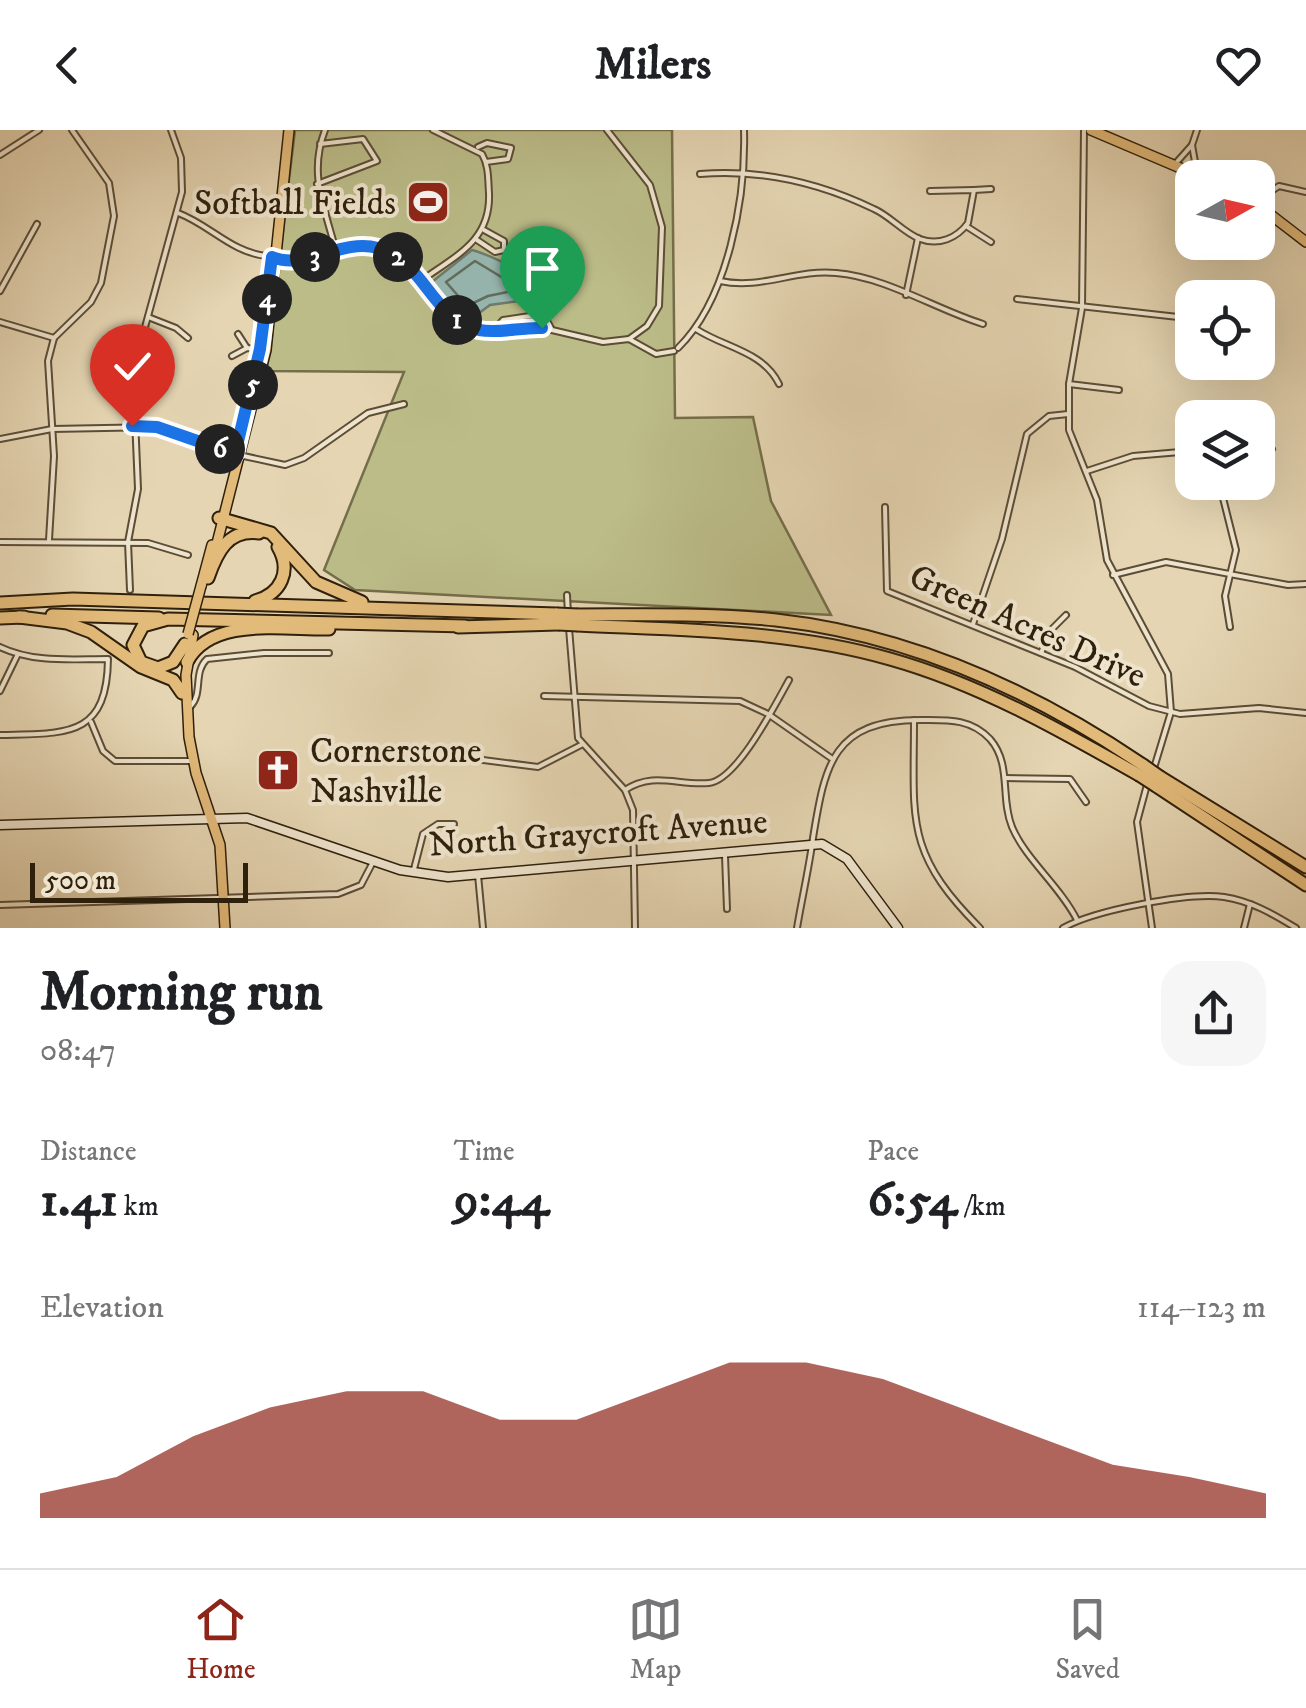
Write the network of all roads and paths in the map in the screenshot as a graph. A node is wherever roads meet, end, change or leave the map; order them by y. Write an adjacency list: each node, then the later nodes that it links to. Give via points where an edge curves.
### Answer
1 (39, 130): 17 (street)
2 (72, 130): 55 (street, via 109,183 114,216 102,284)
3 (170, 130): 30 (street, via 183,174)
4 (287, 130): 40 (main road)
5 (325, 130): 14 (street)
6 (433, 130): 13 (street)
7 (447, 130): 13 (street)
8 (607, 130): 57 (street, via 650,185 662,227 659,306)
9 (744, 130): 22 (street)
10 (1084, 130): 46 (street)
11 (1092, 130): 21 (main road)
12 (1197, 130): 15 (street)
13 (451, 138): 16 (street)
14 (320, 144): 24 (street); 24 (street, via 363,139 377,161)
15 (1192, 145): 18 (street); 19 (street)
16 (476, 148): 20 (street); 20 (street, via 487,142 511,148 508,159)
17 (0, 156)
18 (1179, 160)
19 (1196, 160)
20 (486, 162): 34 (street, via 490,204)
21 (1175, 164)
22 (745, 170): 23 (street); 35 (street, via 825,188 887,215); 42 (street)
23 (700, 174)
24 (316, 184): 39 (street)
25 (1275, 188): 29 (street)
26 (974, 190): 27 (street); 28 (street); 33 (street)
27 (991, 190)
28 (930, 191)
29 (1306, 192)
30 (177, 212): 40 (street, via 245,252); 47 (street)
31 (1275, 216): 38 (main road)
32 (36, 224): 43 (street)
33 (966, 226): 35 (street, via 943,240); 37 (street)
34 (484, 230): 36 (street); 36 (street, via 504,241 504,250 495,252)
35 (918, 238): 44 (street)
36 (478, 240): 41 (street)
37 (992, 242)
38 (1306, 242)
39 (334, 246): 40 (street, via 302,260); 41 (street, via 388,251)
40 (274, 257): 59 (main road)
41 (423, 279): 53 (street, via 442,310)
42 (720, 280): 44 (street, via 752,286 835,272); 51 (street)
43 (0, 291)
44 (906, 295): 50 (street)
45 (1017, 299): 46 (street)
46 (1082, 308): 48 (street); 62 (street)
47 (148, 317): 56 (street); 66 (street, via 133,371)
48 (1175, 317)
49 (0, 322): 55 (street)
50 (983, 324)
51 (696, 329): 57 (street, via 676,350 656,354); 61 (street, via 757,358)
52 (552, 330): 53 (street); 53 (street, via 543,314 503,320); 57 (street, via 603,342)
53 (493, 331)
54 (238, 334): 58 (street)
55 (54, 338): 67 (street, via 47,376)
56 (188, 338)
57 (629, 339)
58 (247, 348): 59 (street); 60 (street)
59 (263, 350): 70 (main road)
60 (232, 356)
61 (779, 384)
62 (1069, 384): 63 (street); 65 (street)
63 (1120, 390)
64 (404, 404): 70 (street, via 368,413 295,462)
65 (1068, 414): 71 (street); 94 (street, via 1049,416 1027,434)
66 (132, 426): 67 (street); 70 (street, via 157,427); 78 (street, via 138,488)
67 (52, 429): 68 (street); 76 (street)
68 (0, 439)
69 (1175, 452): 71 (street, via 1133,456)
70 (237, 455): 74 (main road)
71 (1087, 471): 81 (street)
72 (1224, 500): 80 (street, via 1234,534)
73 (886, 507): 94 (street, Green Acres Drive, via 887,591)
74 (221, 521): 75 (highway); 82 (main road); 88 (highway, via 271,533 310,578 336,594)
75 (260, 534): 82 (highway, via 228,540); 86 (highway, via 282,554 277,589 260,600)
76 (49, 540): 77 (street); 78 (street)
77 (0, 542)
78 (128, 542): 79 (street); 84 (street)
79 (188, 555)
80 (1232, 571): 81 (street, via 1166,562); 83 (street); 96 (street, via 1225,596)
81 (1113, 575): 110 (street, via 1164,659)
82 (205, 584): 97 (main road, bridge)
83 (1306, 584)
84 (130, 590)
85 (568, 594): 108 (street)
86 (210, 602): 87 (highway); 88 (highway)
87 (0, 603)
88 (426, 608): 92 (highway)
89 (1066, 615): 99 (street)
90 (18, 617): 91 (highway); 93 (highway); 103 (highway, via 79,627)
91 (0, 618)
92 (558, 619): 95 (highway); 121 (highway, bridge, via 789,638 892,659 1012,706)
93 (168, 620): 95 (highway); 97 (highway, via 139,630 133,645 138,658 163,667)
94 (973, 625): 99 (street, Green Acres Drive)
95 (464, 626): 102 (highway, via 226,632 201,642)
96 (1230, 626)
97 (188, 638): 102 (main road)
98 (0, 647): 101 (street)
99 (1041, 653): 110 (street, Green Acres Drive)
100 (329, 654): 109 (street, via 207,658 196,703)
101 (17, 656): 105 (street); 114 (street, via 108,659 102,704)
102 (185, 666): 103 (highway); 106 (main road); 109 (main road)
103 (156, 672): 106 (highway)
104 (789, 680): 112 (street)
105 (0, 691)
106 (182, 693): 109 (main road)
107 (544, 696): 108 (street)
108 (573, 698): 112 (street, via 721,699); 116 (street)
109 (186, 708): 119 (main road)
110 (1171, 712): 111 (street); 138 (street, via 1138,810)
111 (1306, 713)
112 (768, 714): 118 (street); 122 (street, via 720,780 653,779)
113 (914, 720): 118 (street, via 870,725); 120 (street, via 957,720 992,741); 146 (street, via 920,848 936,880)
114 (90, 721): 115 (street, via 64,732); 119 (street, via 112,760)
115 (0, 734)
116 (582, 745): 117 (street, via 538,767); 122 (street)
117 (430, 758)
118 (832, 758): 127 (street)
119 (193, 760): 124 (main road)
120 (1005, 778): 123 (street, via 1070,780); 140 (street, via 1016,834)
121 (1158, 782): 131 (highway); 134 (highway)
122 (624, 790): 129 (street, via 633,810)
123 (1086, 802)
124 (212, 819): 126 (street, North Graycroft Avenue); 130 (street, North Graycroft Avenue, via 266,822); 135 (main road)
125 (454, 824): 132 (street, via 423,834)
126 (0, 825)
127 (812, 843): 128 (street, North Graycroft Avenue); 144 (street); 145 (street, North Graycroft Avenue, via 847,859)
128 (725, 851): 129 (street, North Graycroft Avenue); 139 (street)
129 (634, 860): 133 (street, North Graycroft Avenue); 143 (street)
130 (373, 861): 132 (street, North Graycroft Avenue); 135 (street, via 366,881 353,891)
131 (1306, 868)
132 (413, 873): 133 (street, North Graycroft Avenue)
133 (478, 875): 142 (street)
134 (1306, 885)
135 (225, 900): 137 (street); 141 (main road)
136 (1250, 904): 138 (street, via 1219,896); 149 (street); 150 (street)
137 (0, 905)
138 (1148, 906): 140 (street); 148 (street)
139 (726, 908)
140 (1077, 920): 147 (street)
141 (225, 928)
142 (483, 928)
143 (635, 928)
144 (798, 928)
145 (898, 928)
146 (980, 928)
147 (1064, 928)
148 (1152, 928)
149 (1244, 928)
150 (1296, 928)

